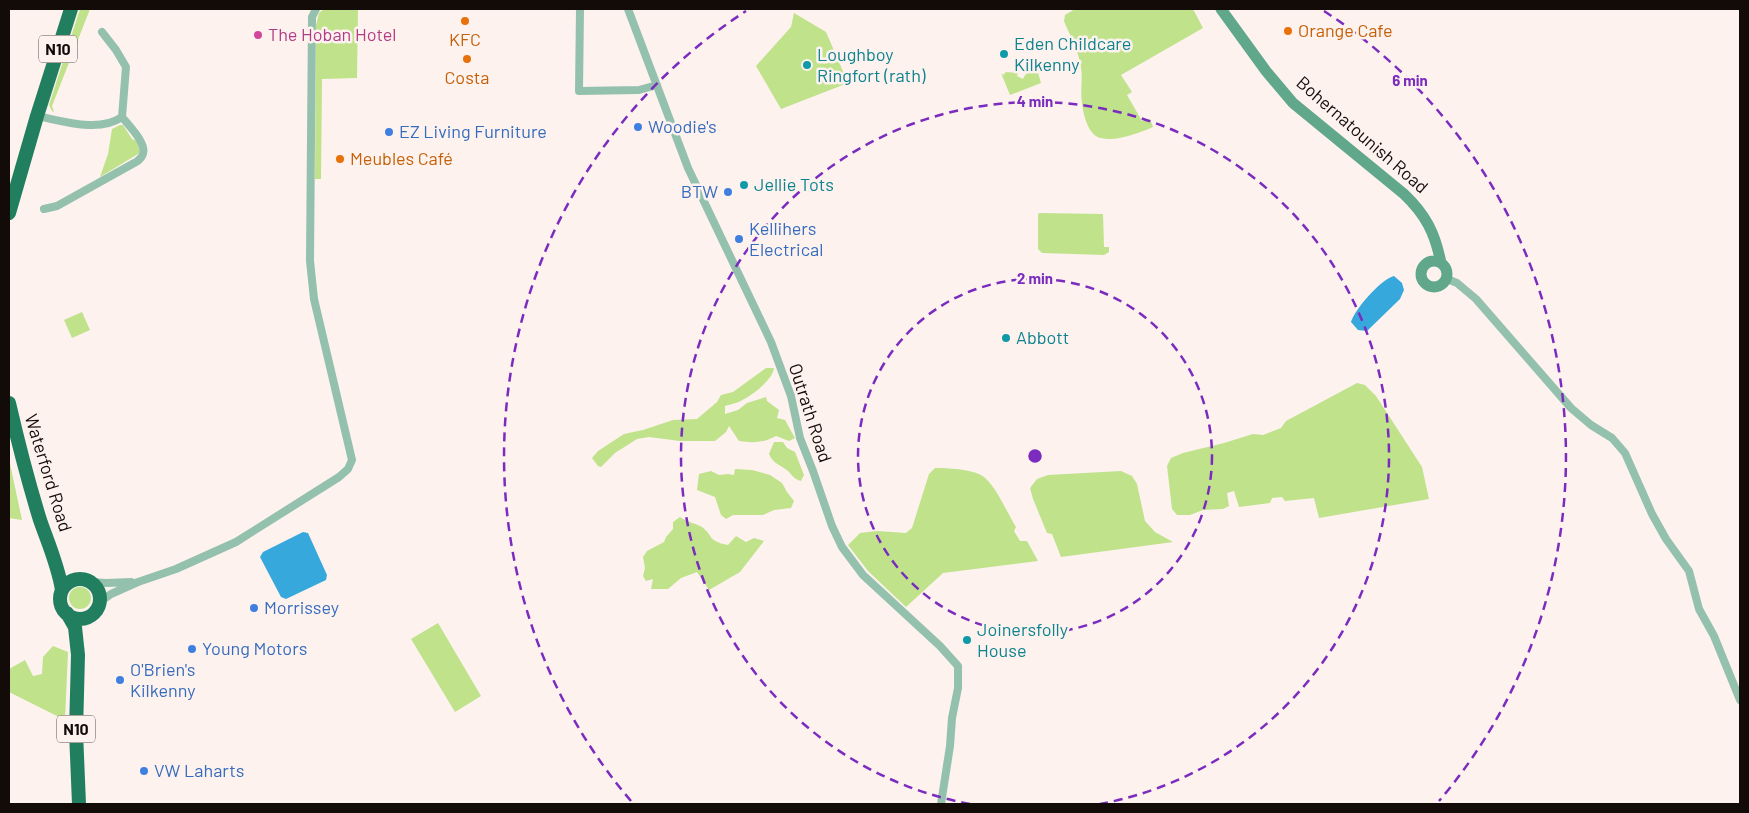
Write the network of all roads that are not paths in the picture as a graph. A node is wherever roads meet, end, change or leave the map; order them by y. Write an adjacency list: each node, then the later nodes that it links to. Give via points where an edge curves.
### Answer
1 (71, 9): 8 (highway, N10)
2 (316, 9): 17 (street, via 312,17 310,261 314,299 352,460 348,469 338,477 236,542)
3 (580, 9): 7 (street, via 579,91 639,90)
4 (631, 9): 7 (street, Outrath Road)
5 (1221, 9): 12 (street, Bohernatounish Road, via 1294,103 1418,207 1437,244)
6 (102, 32): 9 (street, via 126,67)
7 (657, 84): 24 (street, Outrath Road, via 688,168 771,342 791,396 800,438 842,547 863,575 958,666 958,688)
8 (37, 116): 9 (street, via 103,125); 11 (highway, N10)
9 (122, 117): 10 (street, via 143,144 142,156 56,206)
10 (44, 209)
11 (9, 213)
12 (1436, 262): 13 (street, via 1448,272); 13 (street, Bohernatounish Road, via 1423,268 1423,282 1436,288)
13 (1447, 279): 22 (street, via 1476,299 1571,408 1612,438 1625,453 1652,514 1689,571 1699,609 1714,636)
14 (9, 403): 15 (highway, Waterford Road / N10, via 30,486)
15 (53, 553): 16 (highway, Waterford Road / N10, via 72,573); 18 (highway, Waterford Road / N10)
16 (87, 580): 17 (street, via 122,584); 18 (highway, via 71,581); 19 (highway, N10, via 98,591)
17 (138, 582): 19 (street, via 111,594)
18 (62, 590): 20 (highway, N10, via 60,602)
19 (96, 608): 20 (highway, via 83,618); 21 (highway, N10, via 86,626)
20 (67, 613): 21 (highway, N10, via 75,627)
21 (78, 655): 23 (highway, N10, via 76,723)
22 (1740, 700)
23 (80, 804)
24 (940, 804)

